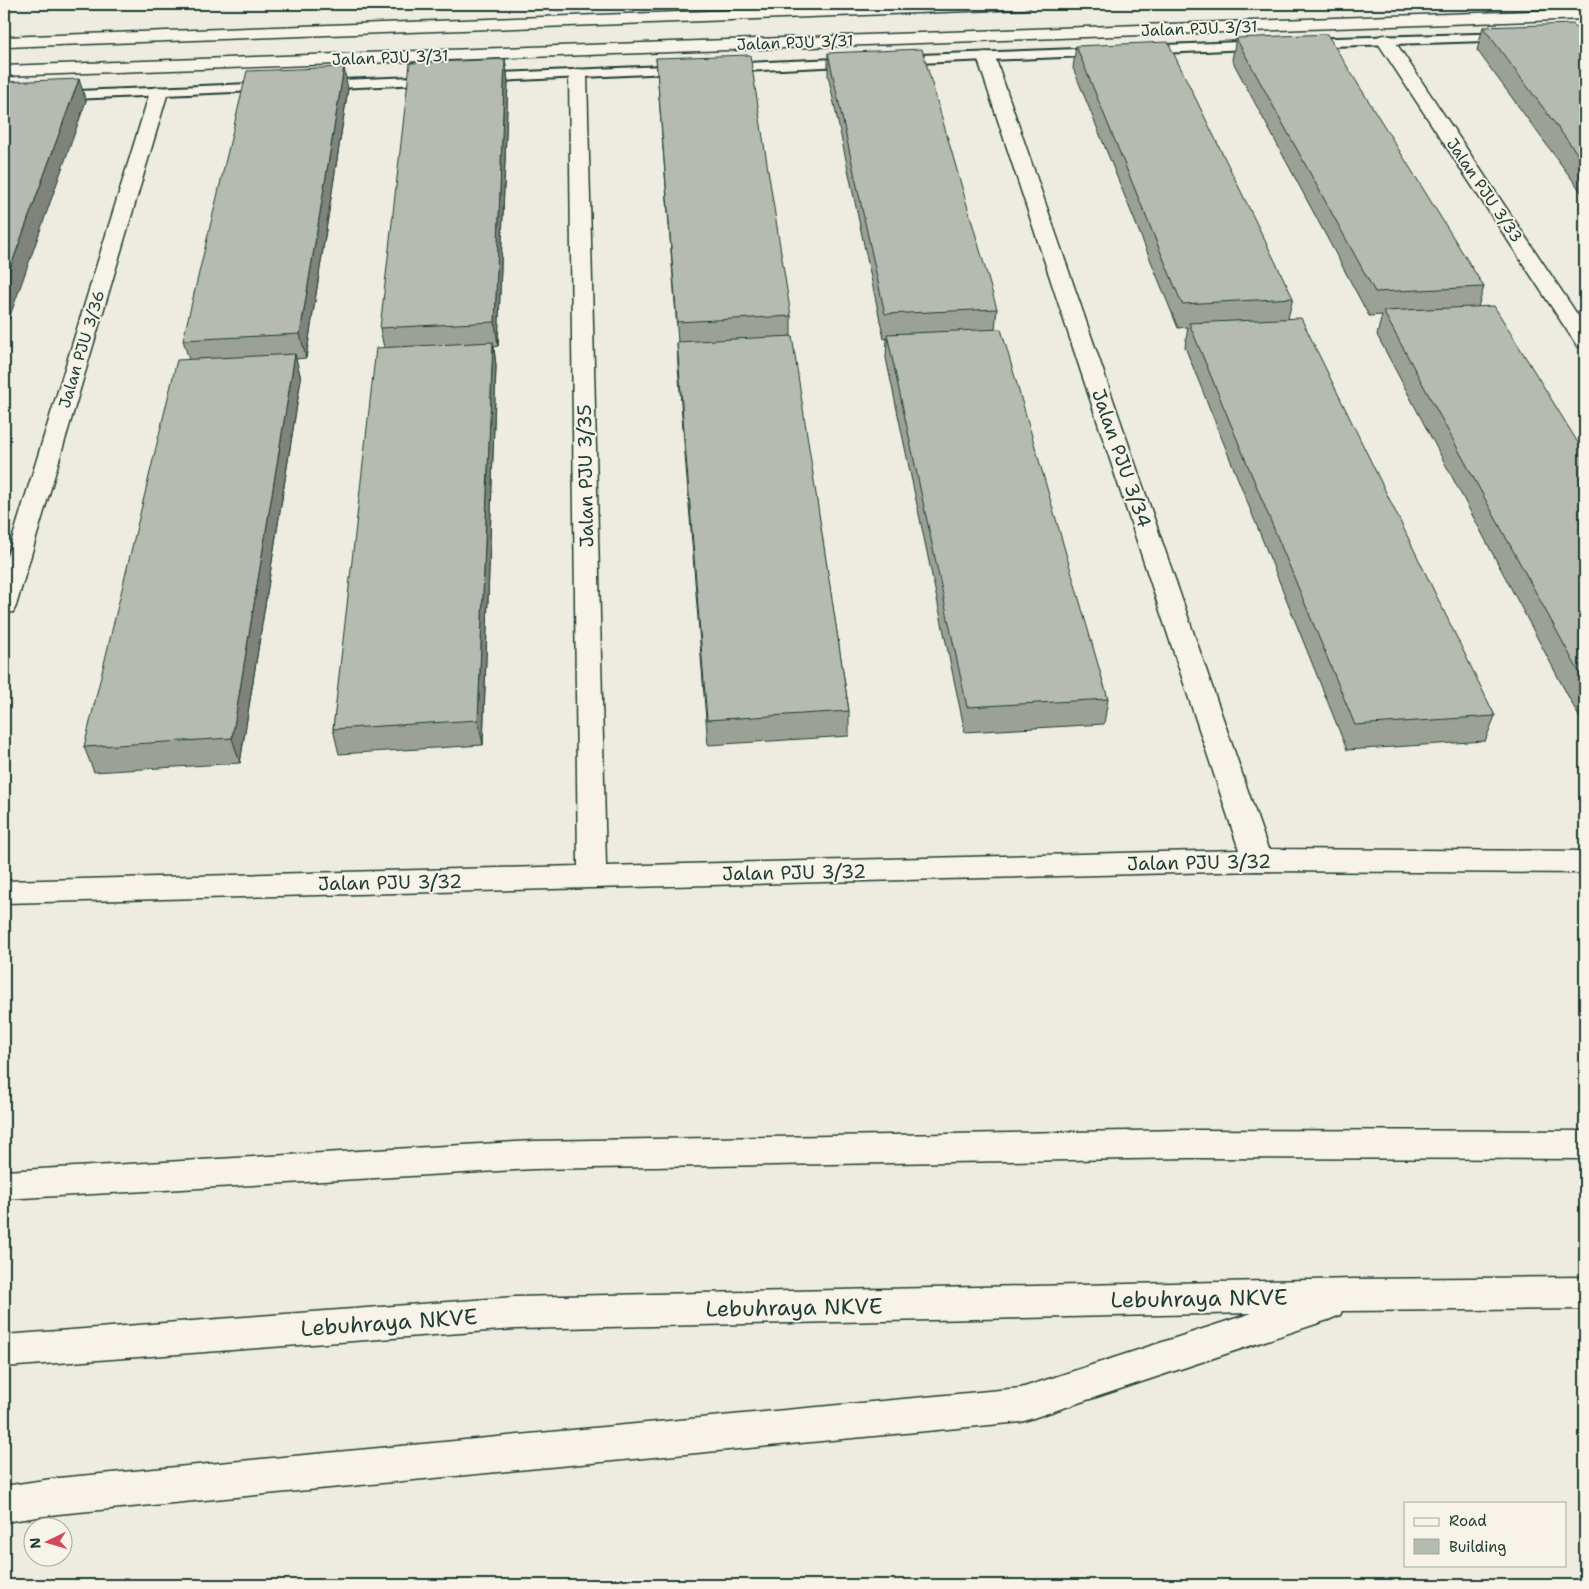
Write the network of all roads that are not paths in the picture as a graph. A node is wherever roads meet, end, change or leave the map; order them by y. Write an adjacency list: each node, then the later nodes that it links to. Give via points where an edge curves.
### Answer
1 (1023, 4): 5 (main road, Jalan PJU 3/31)
2 (1585, 14): 7 (main road, Jalan PJU 3/31)
3 (1585, 35): 4 (lane)
4 (1385, 40): 6 (lane); 11 (main road, Jalan PJU 3/33)
5 (4, 42)
6 (986, 57): 8 (lane); 13 (main road, Jalan PJU 3/34)
7 (4, 71)
8 (578, 74): 9 (lane); 15 (main road, Jalan PJU 3/35)
9 (159, 92): 10 (lane); 12 (main road, Jalan PJU 3/36)
10 (4, 98)
11 (1585, 341)
12 (4, 606)
13 (1257, 860): 14 (main road, Jalan PJU 3/32); 15 (main road, Jalan PJU 3/32)
14 (1585, 862)
15 (592, 877): 16 (main road, Jalan PJU 3/32)
16 (4, 892)
17 (1585, 1145): 18 (main road, via 1188,1144 534,1156)
18 (4, 1185)
19 (1585, 1293): 20 (main road, Lebuhraya NKVE)
20 (1355, 1295): 21 (main road, Lebuhraya NKVE, via 515,1313); 22 (main road, via 1020,1404 58,1496)
21 (4, 1351)
22 (4, 1504)

